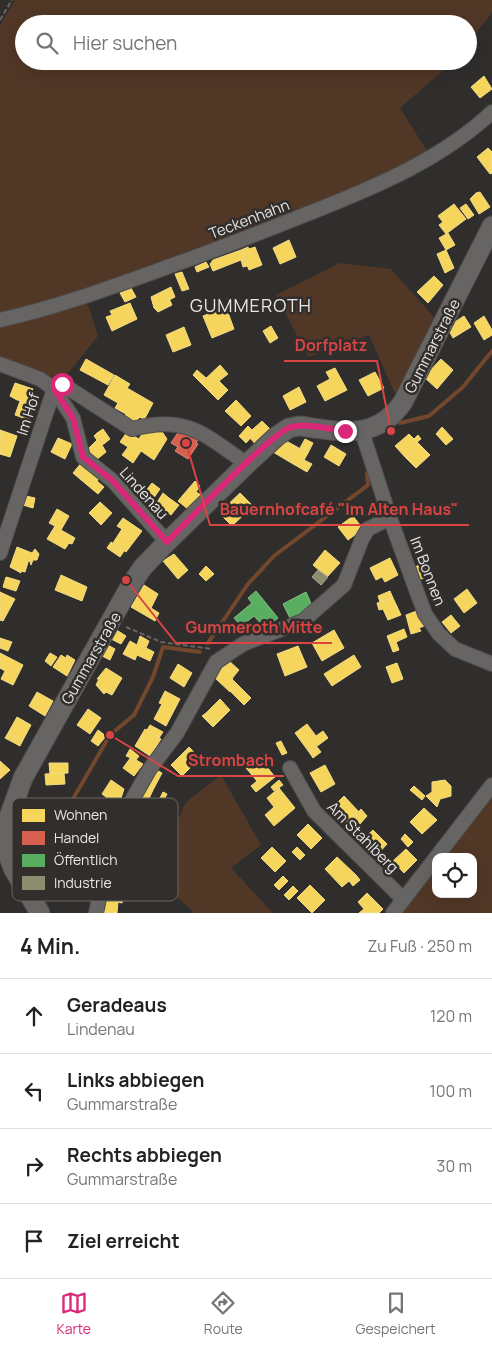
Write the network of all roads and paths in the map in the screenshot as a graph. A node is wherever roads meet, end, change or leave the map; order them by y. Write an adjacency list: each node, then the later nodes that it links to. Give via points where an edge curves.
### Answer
1 (12, 0): 2 (path)
2 (0, 20)
3 (492, 112): 5 (street, Teckenhahn, via 427,160 369,189 252,236 118,284 43,310)
4 (492, 226): 8 (street, Gummarstraße, via 403,402 381,425)
5 (0, 320)
6 (0, 364): 7 (street, Lindenau, via 40,379)
7 (54, 389): 9 (street, Im Hof, via 62,384 132,429 150,424 191,427); 11 (street, Lindenau, via 73,418 83,457 113,481); 12 (street, Im Hof)
8 (362, 432): 9 (street, Gummarstraße, via 299,426 289,428); 10 (street, Im Bonnen)
9 (247, 464): 11 (street, Gummarstraße)
10 (390, 518): 15 (street, Im Bonnen, via 426,614 439,634 455,648); 19 (street, via 368,529 344,584 303,621 243,644 216,662 177,733 149,770)
11 (167, 542): 13 (street, Gummarstraße, via 143,567)
12 (0, 553)
13 (112, 620): 14 (path, via 151,639); 18 (street, Gummarstraße, via 23,778)
14 (212, 649)
15 (492, 664)
16 (290, 768): 23 (street, Am Stahlberg, via 314,811)
17 (492, 785): 23 (street, Am Stahlberg)
18 (16, 798)
19 (133, 798)
20 (12, 809): 21 (street, Gummarstraße)
21 (2, 847): 22 (street, Gummarstraße)
22 (12, 866)
23 (403, 899): 26 (street, Am Stahlberg)
24 (33, 901): 25 (street, Gummarstraße)
25 (40, 913)
26 (393, 913)

